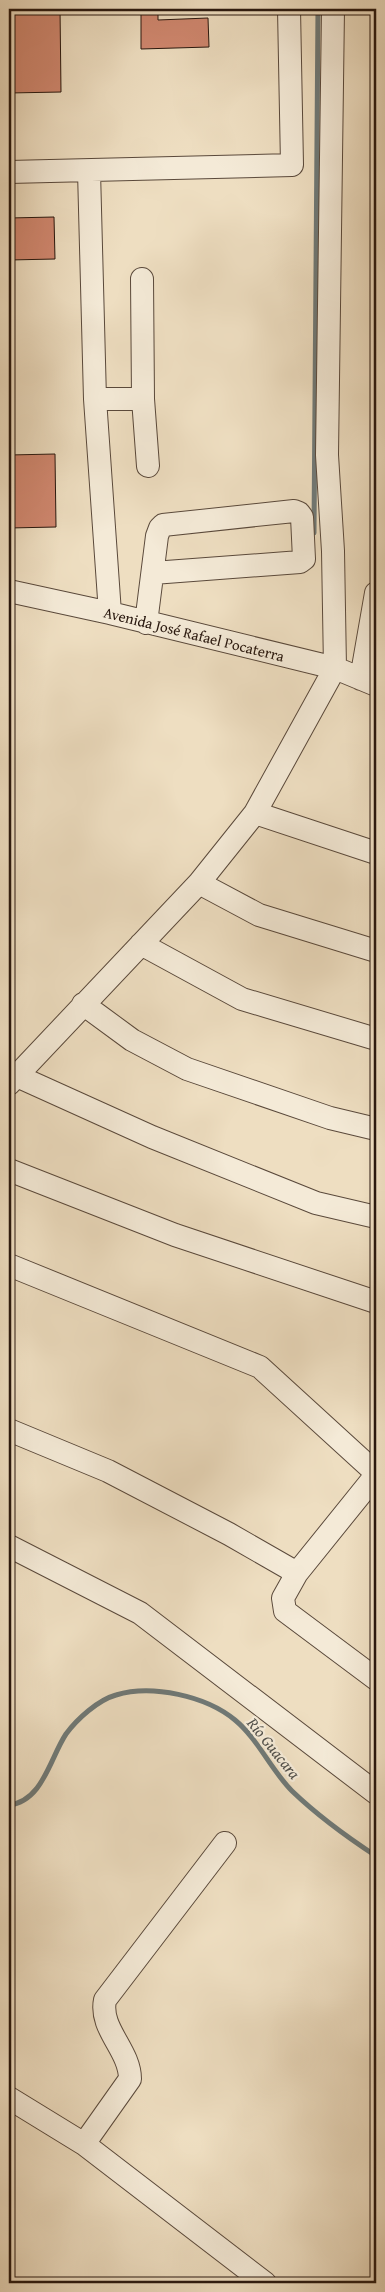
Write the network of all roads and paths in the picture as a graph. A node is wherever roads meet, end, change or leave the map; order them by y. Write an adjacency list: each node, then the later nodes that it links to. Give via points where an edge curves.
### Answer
1 (289, 9): 3 (street, via 292,165)
2 (333, 9): 14 (street, via 327,455)
3 (90, 171): 4 (street); 6 (street)
4 (9, 172)
5 (142, 279): 7 (street)
6 (95, 399): 7 (street); 12 (street)
7 (143, 399): 8 (street)
8 (148, 466)
9 (152, 573): 9 (street, via 157,536 163,525 294,511 302,517 304,559 300,562); 13 (street)
10 (9, 591): 12 (street, Avenida José Rafael Pocaterra)
11 (376, 592): 15 (street)
12 (110, 613): 13 (street, Avenida José Rafael Pocaterra)
13 (146, 623): 14 (street, Avenida José Rafael Pocaterra)
14 (335, 668): 15 (street, Avenida José Rafael Pocaterra); 16 (street)
15 (368, 682)
16 (255, 813): 17 (street); 18 (street)
17 (376, 853)
18 (198, 883): 19 (street); 20 (street, via 258,915)
19 (141, 944): 21 (street); 22 (street, via 242,999)
20 (376, 951)
21 (83, 1004): 23 (street); 24 (street, via 132,1040 187,1069 330,1118)
22 (376, 1039)
23 (13, 1080): 26 (street, via 316,1203)
24 (376, 1128)
25 (9, 1170): 28 (street, via 175,1235)
26 (376, 1217)
27 (9, 1265): 30 (street, via 260,1367)
28 (376, 1302)
29 (9, 1430): 32 (street, via 108,1471 230,1534)
30 (376, 1474): 32 (street)
31 (9, 1546): 34 (street, via 140,1613)
32 (297, 1573): 33 (street, via 283,1598 285,1611)
33 (376, 1678)
34 (376, 1793)
35 (225, 1843): 37 (street, via 104,2000 102,2010 130,2067 130,2079)
36 (9, 2098): 37 (street)
37 (84, 2144): 38 (street)
38 (265, 2283)

